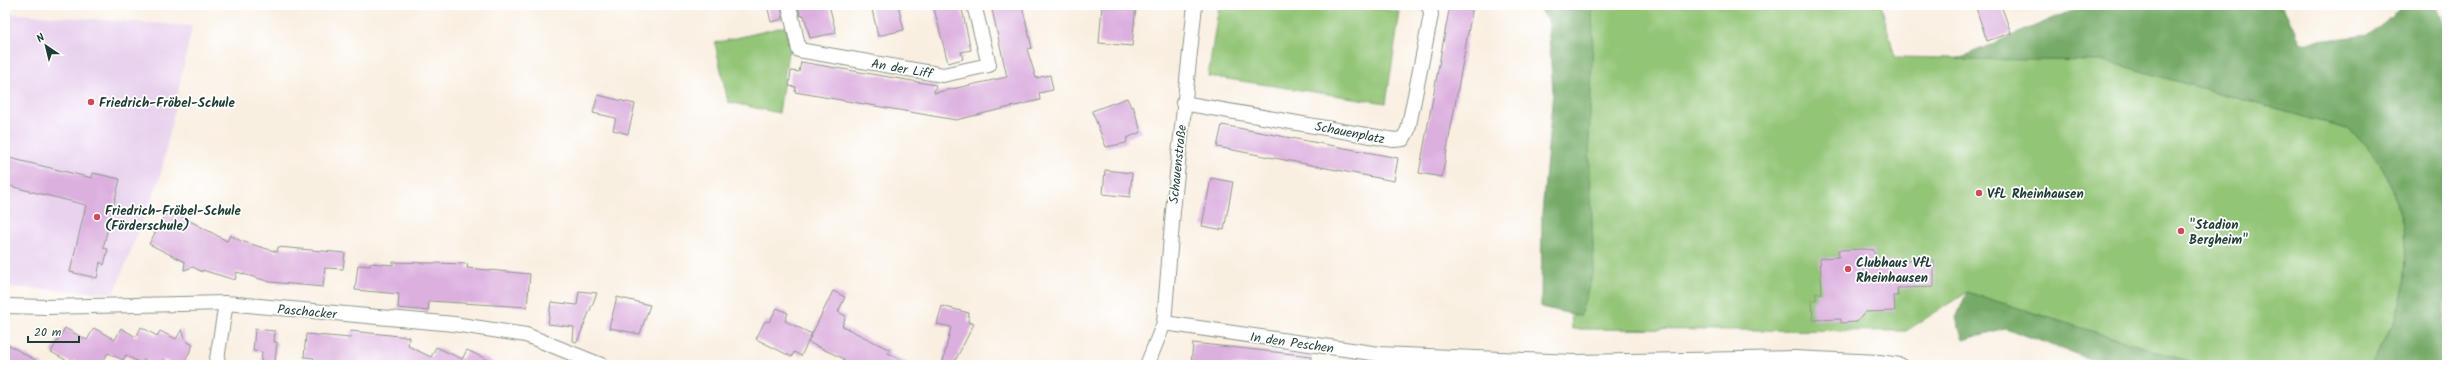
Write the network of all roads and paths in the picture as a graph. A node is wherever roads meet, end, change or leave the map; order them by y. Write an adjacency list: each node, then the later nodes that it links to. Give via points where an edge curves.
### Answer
1 (789, 5): 2 (street, An der Liff, via 799,50 943,75 989,65)
2 (974, 5)
3 (1195, 5): 5 (street, Schauenstraße)
4 (1427, 5): 5 (street, Schauenplatz, via 1430,7 1431,15 1408,130 1403,139 1394,140)
5 (1184, 103): 8 (street, Schauenstraße)
6 (226, 303): 7 (street, Paschacker); 10 (street); 11 (street, Paschacker, via 454,324 526,335)
7 (5, 306)
8 (1164, 323): 9 (street, In den Peschen, via 1379,354); 12 (street, Schauenstraße)
9 (1573, 364): 13 (street, In den Peschen, via 1794,358)
10 (216, 365)
11 (602, 365)
12 (1146, 365)
13 (1900, 365)

